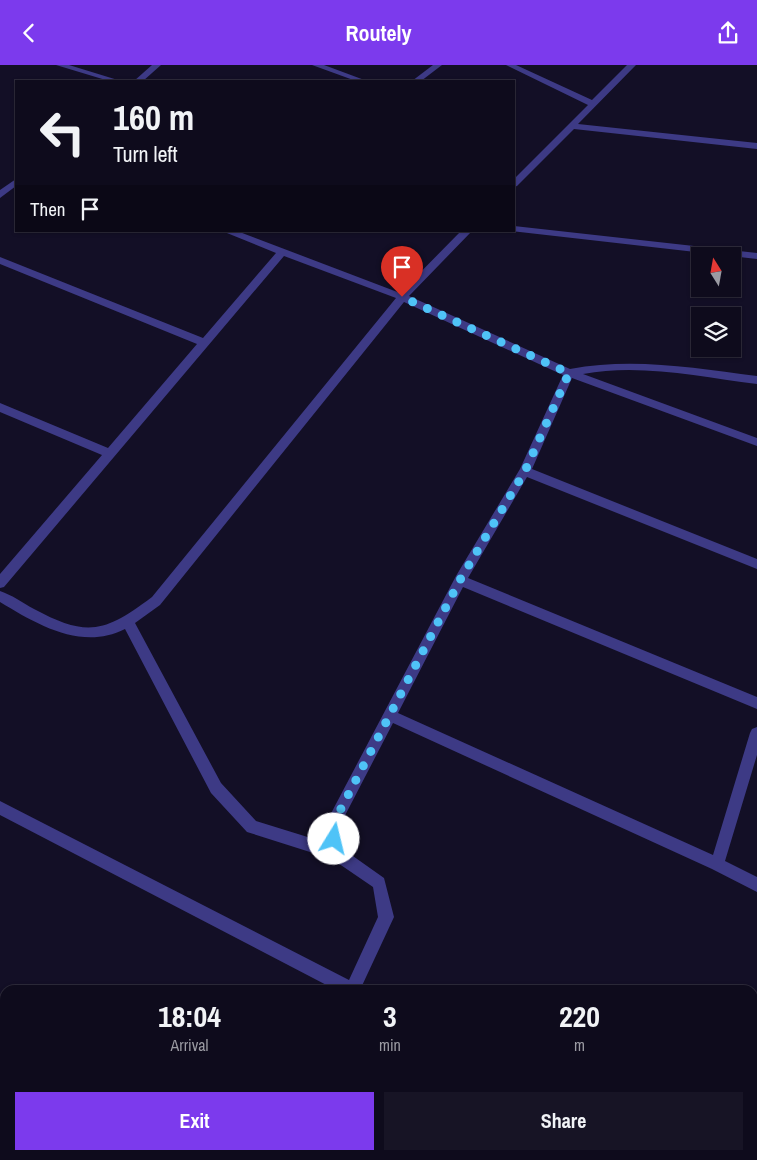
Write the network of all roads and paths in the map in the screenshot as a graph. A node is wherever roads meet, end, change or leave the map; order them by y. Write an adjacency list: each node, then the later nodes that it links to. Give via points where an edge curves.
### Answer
1 (60, 65): 7 (street)
2 (157, 65): 8 (street)
3 (316, 65): 9 (street)
4 (438, 65): 10 (street)
5 (510, 65): 11 (street)
6 (632, 65): 11 (street)
7 (113, 80)
8 (139, 80)
9 (360, 80)
10 (417, 80)
11 (593, 104): 12 (street)
12 (571, 127): 13 (street); 15 (street)
13 (757, 146)
14 (15, 183): 16 (street)
15 (515, 183)
16 (0, 195)
17 (515, 229): 23 (street)
18 (230, 232): 21 (street)
19 (257, 232): 21 (street)
20 (467, 232): 25 (street)
21 (250, 240): 22 (street)
22 (282, 252): 25 (street); 26 (street)
23 (757, 256)
24 (0, 260): 26 (street)
25 (402, 297): 27 (street); 37 (street, via 156,601)
26 (204, 343): 31 (street)
27 (569, 373): 28 (street, via 621,365); 30 (street); 32 (street)
28 (757, 380)
29 (0, 407): 31 (street)
30 (757, 442)
31 (110, 454): 35 (street)
32 (525, 471): 33 (street); 34 (street)
33 (757, 564)
34 (460, 580): 38 (street); 39 (street)
35 (0, 583)
36 (0, 596): 37 (street, via 40,619 71,631 102,633)
37 (128, 622): 42 (street, via 216,789 252,827)
38 (757, 703)
39 (389, 715): 42 (street, via 332,826); 43 (street)
40 (757, 733): 43 (street)
41 (0, 808): 45 (street)
42 (336, 853): 46 (street, via 379,883 386,917)
43 (717, 864): 44 (street)
44 (757, 885)
45 (342, 985)
46 (354, 985)

